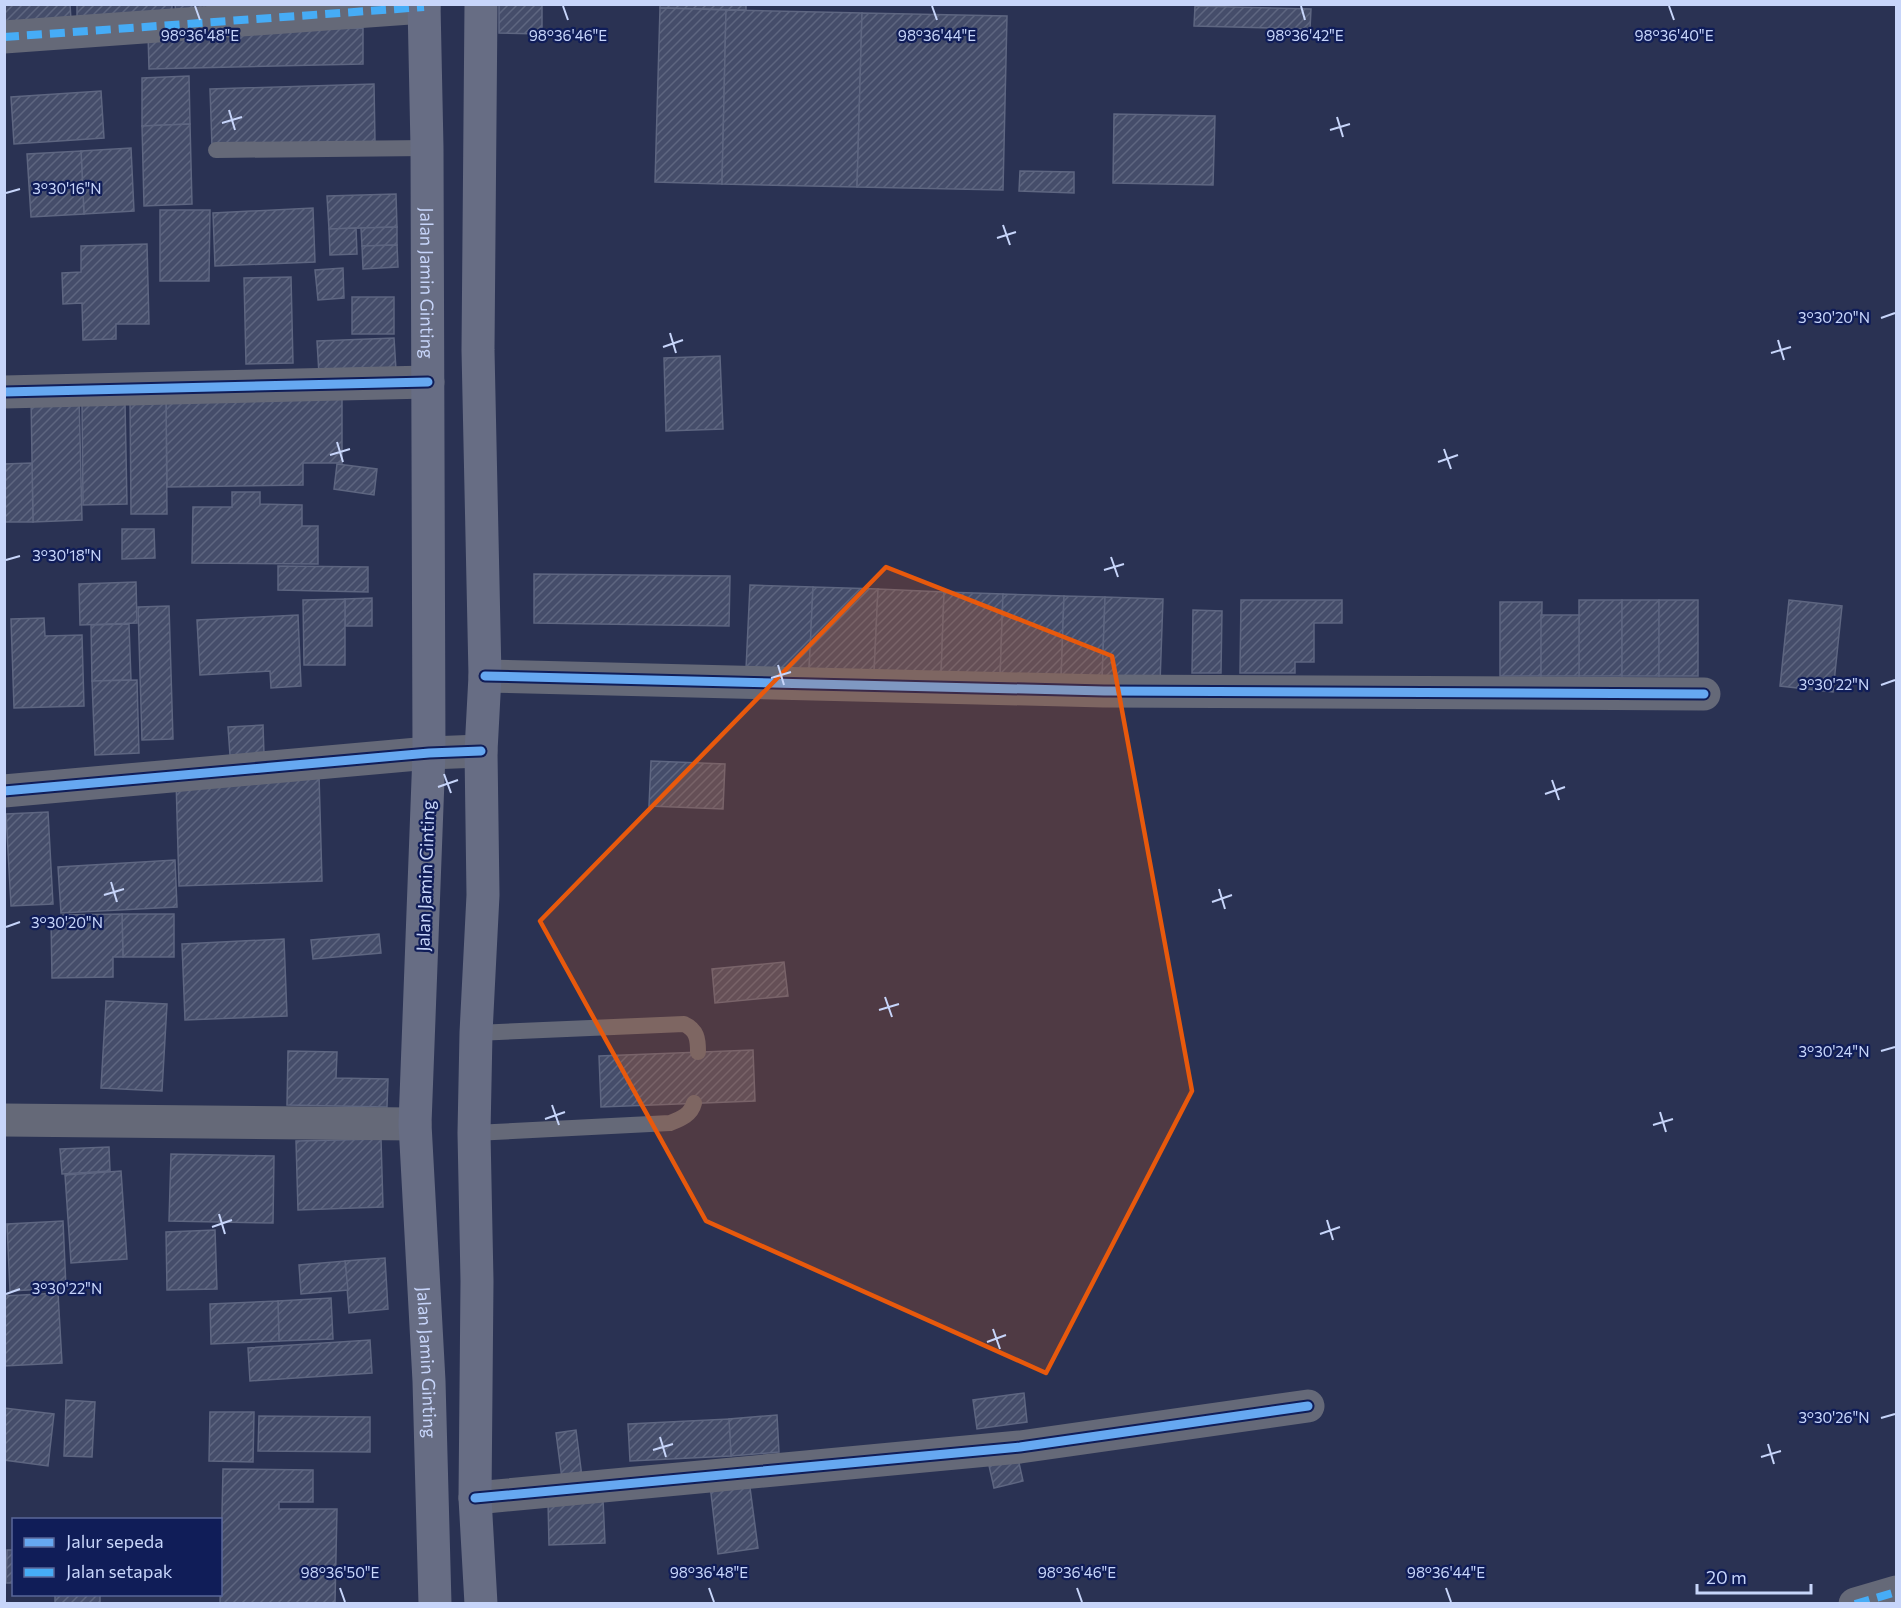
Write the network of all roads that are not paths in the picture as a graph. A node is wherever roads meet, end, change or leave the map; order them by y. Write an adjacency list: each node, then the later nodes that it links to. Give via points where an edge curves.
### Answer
1 (481, 4): 8 (highway, via 478,350)
2 (424, 6): 3 (street); 4 (highway, Jalan Jamin Ginting)
3 (4, 37)
4 (427, 148): 5 (lane); 6 (highway, Jalan Jamin Ginting)
5 (216, 150)
6 (428, 382): 7 (street); 11 (highway, Jalan Jamin Ginting)
7 (4, 392)
8 (484, 676): 9 (street, via 1104,691); 10 (highway)
9 (1704, 694)
10 (481, 751): 11 (street); 13 (highway, via 483,895)
11 (429, 753): 12 (street); 17 (highway, Jalan Jamin Ginting)
12 (4, 791)
13 (476, 1033): 14 (lane, via 684,1024 698,1036); 18 (highway)
14 (698, 1052)
15 (694, 1103): 18 (lane, via 692,1110 670,1123)
16 (4, 1120): 17 (street)
17 (415, 1124): 22 (highway, Jalan Jamin Ginting, via 429,1381)
18 (474, 1133): 20 (highway)
19 (1308, 1406): 20 (street, via 1020,1447)
20 (476, 1498): 23 (highway)
21 (1896, 1592): 24 (street)
22 (435, 1604)
23 (481, 1604)
24 (1855, 1604)

